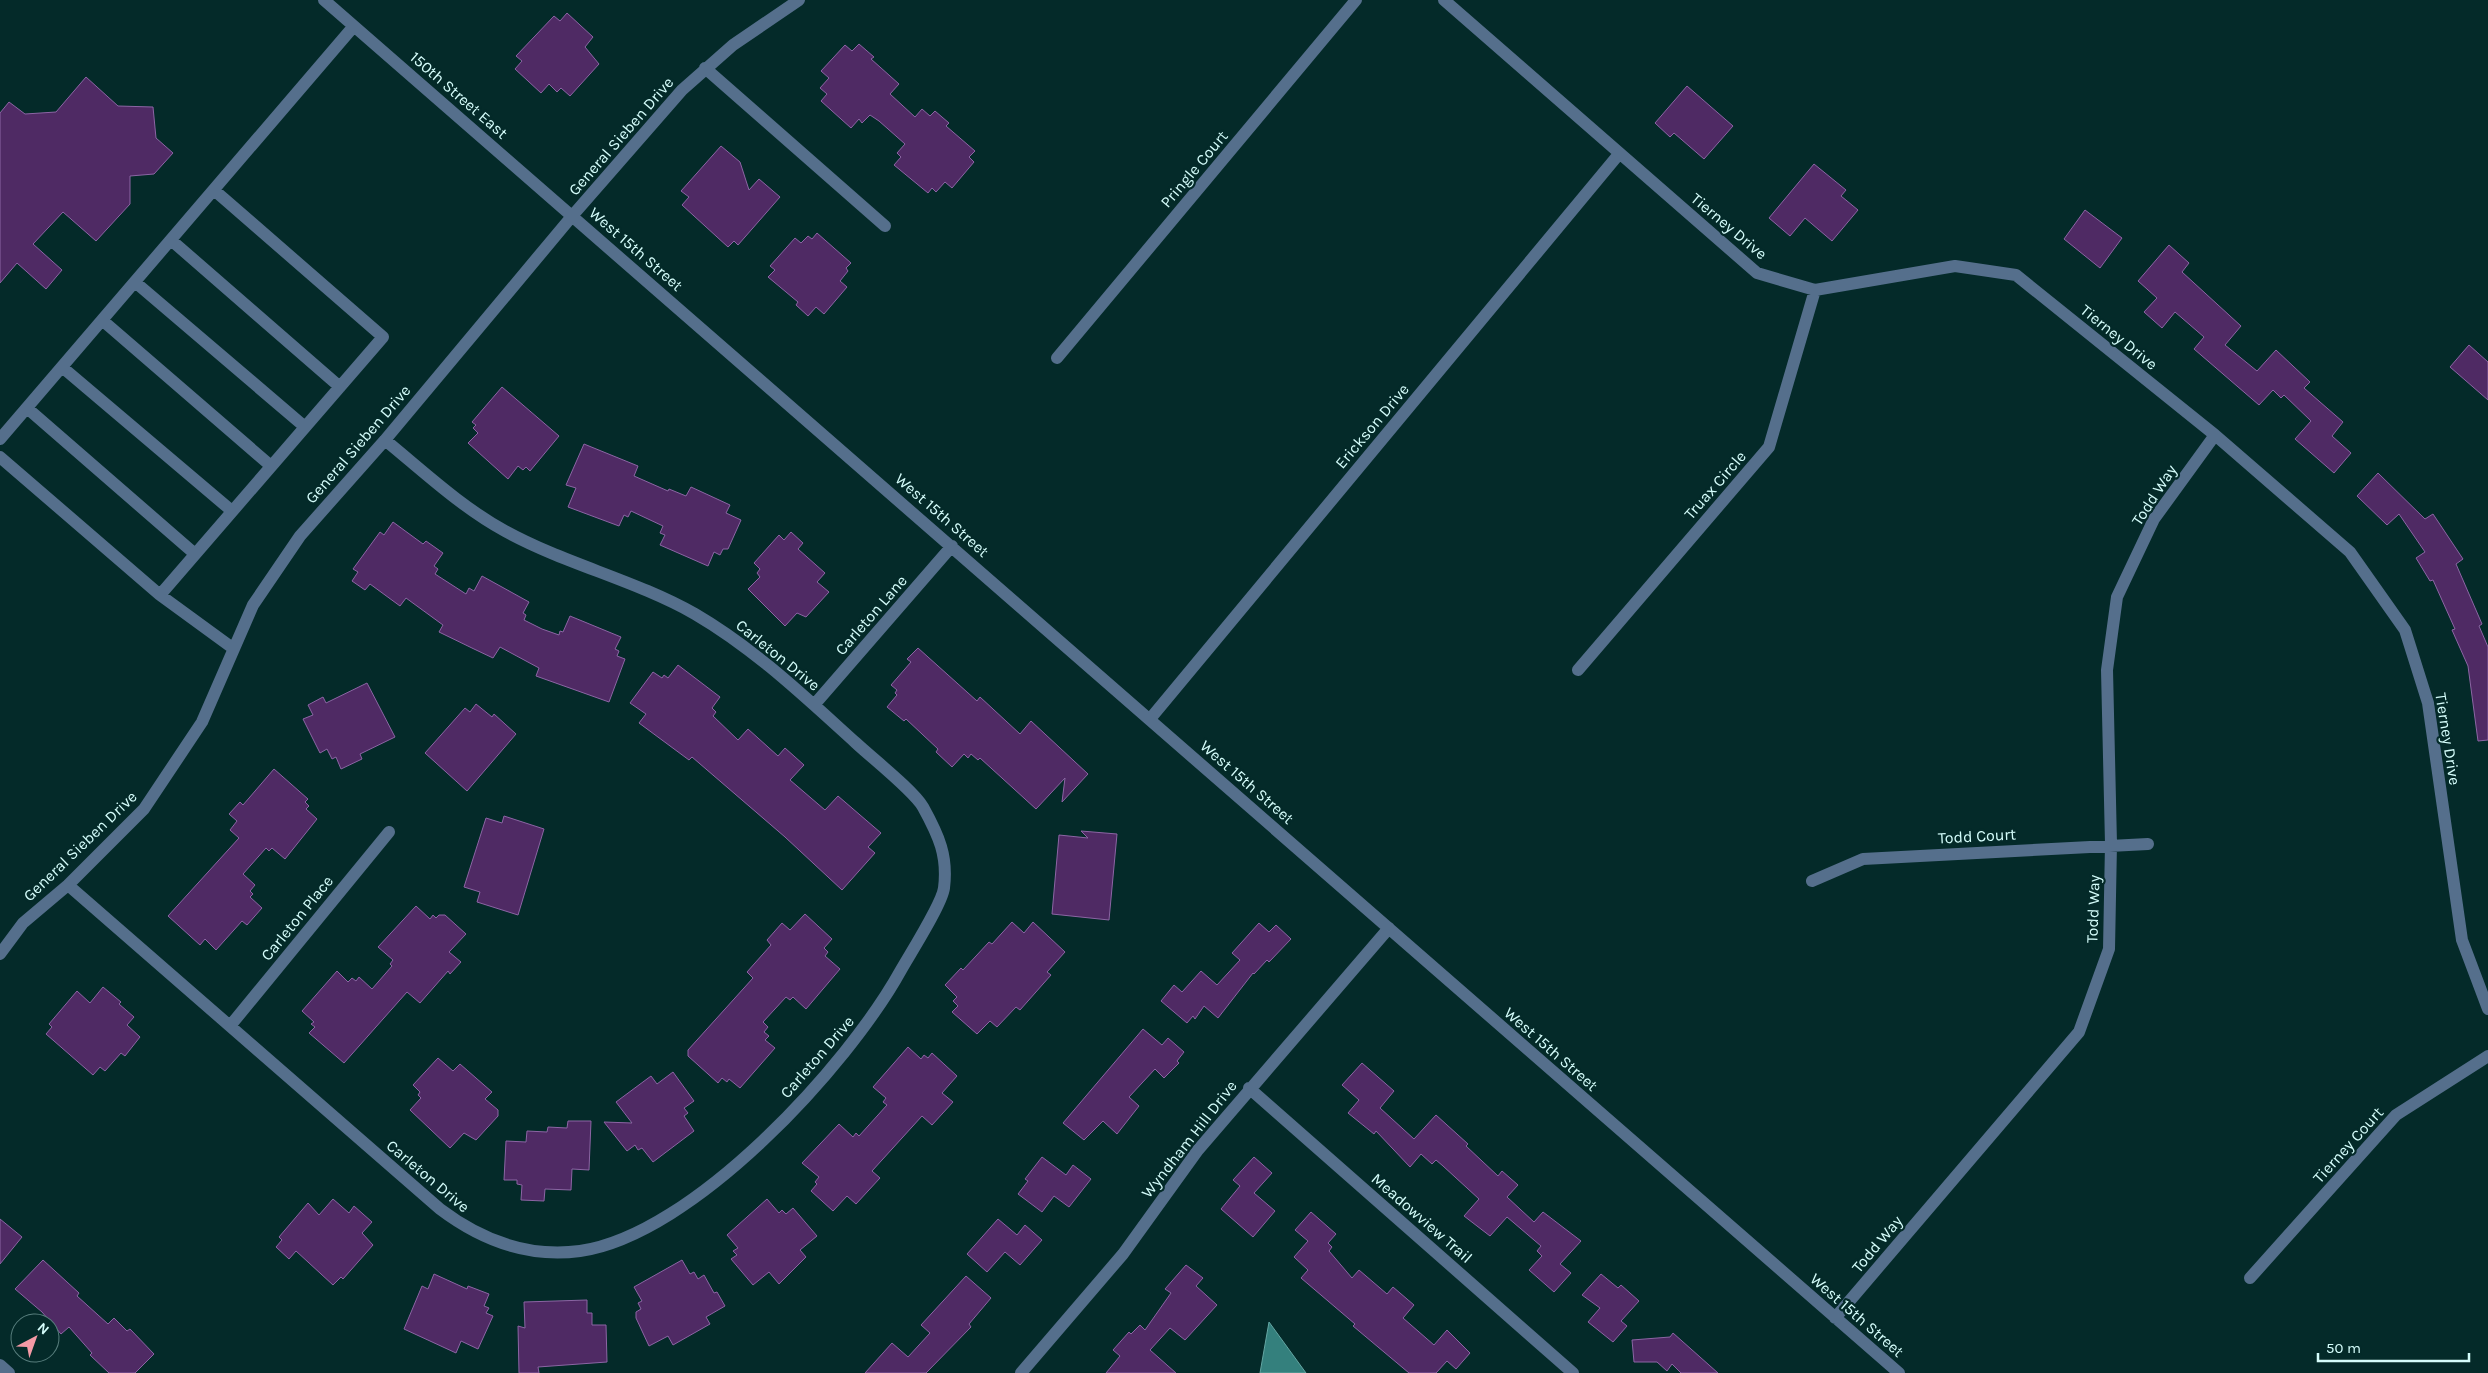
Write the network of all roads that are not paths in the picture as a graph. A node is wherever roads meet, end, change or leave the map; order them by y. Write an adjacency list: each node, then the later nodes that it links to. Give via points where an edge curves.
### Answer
1 (324, 0): 5 (street, 150th Street East)
2 (799, 0): 6 (street, General Sieben Drive)
3 (1356, 0): 15 (street, Pringle Court)
4 (1444, 0): 7 (street, Tierney Drive)
5 (354, 26): 8 (street); 9 (street, 150th Street East)
6 (705, 68): 9 (street, General Sieben Drive); 10 (street)
7 (1619, 154): 13 (street, Tierney Drive, via 1757,273); 32 (street, Erickson Drive)
8 (214, 190): 11 (street); 17 (street, via 383,337)
9 (573, 215): 22 (street, General Sieben Drive); 26 (street, West 15th Street)
10 (885, 226)
11 (171, 240): 12 (street); 17 (street)
12 (135, 282): 14 (street); 19 (street)
13 (1815, 290): 20 (street, Tierney Drive, via 1955,266 2016,275); 30 (street, Truax Circle, via 1769,448)
14 (102, 320): 16 (street); 24 (street)
15 (1057, 358)
16 (62, 367): 18 (street); 25 (street)
17 (340, 387): 19 (street)
18 (27, 408): 21 (street); 27 (street)
19 (305, 427): 24 (street)
20 (2215, 435): 34 (street, Todd Way, via 2154,519 2117,597 2107,670); 40 (street, Tierney Drive, via 2350,552 2405,630 2428,703 2462,940)
21 (0, 439)
22 (385, 440): 29 (street, General Sieben Drive, via 300,536 253,605); 31 (street, Carleton Drive, via 502,530 691,612 761,659)
23 (0, 457): 28 (street)
24 (271, 466): 25 (street)
25 (232, 512): 27 (street)
26 (952, 546): 31 (street, Carleton Lane); 32 (street, West 15th Street)
27 (195, 554): 28 (street)
28 (160, 595): 29 (street)
29 (234, 649): 37 (street, General Sieben Drive, via 202,722 144,809)
30 (1578, 670)
31 (814, 705): 41 (street, Carleton Drive, via 921,802 944,851 944,892 889,992 835,1064 748,1154 702,1192 653,1222 613,1242 580,1251 534,1251 493,1242 440,1209)
32 (1150, 718): 38 (street, West 15th Street)
33 (389, 832): 41 (street, Carleton Place)
34 (2111, 844): 35 (street, Todd Court); 36 (street, Todd Court, via 1863,859); 45 (street, Todd Way, via 2109,949 2079,1032)
35 (2148, 844)
36 (1812, 881)
37 (68, 884): 39 (street, General Sieben Drive, via 23,923); 41 (street, Carleton Drive)
38 (1389, 928): 43 (street, Wyndham Hill Drive); 45 (street, West 15th Street)
39 (0, 954)
40 (2488, 1009)
41 (230, 1026)
42 (2488, 1056): 44 (street, Tierney Court, via 2396,1115)
43 (1249, 1088): 48 (street, Wyndham Hill Drive, via 1198,1150 1123,1254); 49 (street, Meadowview Trail)
44 (2250, 1278)
45 (1835, 1318): 50 (street, West 15th Street)
46 (0, 1365): 47 (street)
47 (9, 1373)
48 (1021, 1373)
49 (1573, 1373)
50 (1899, 1373)

